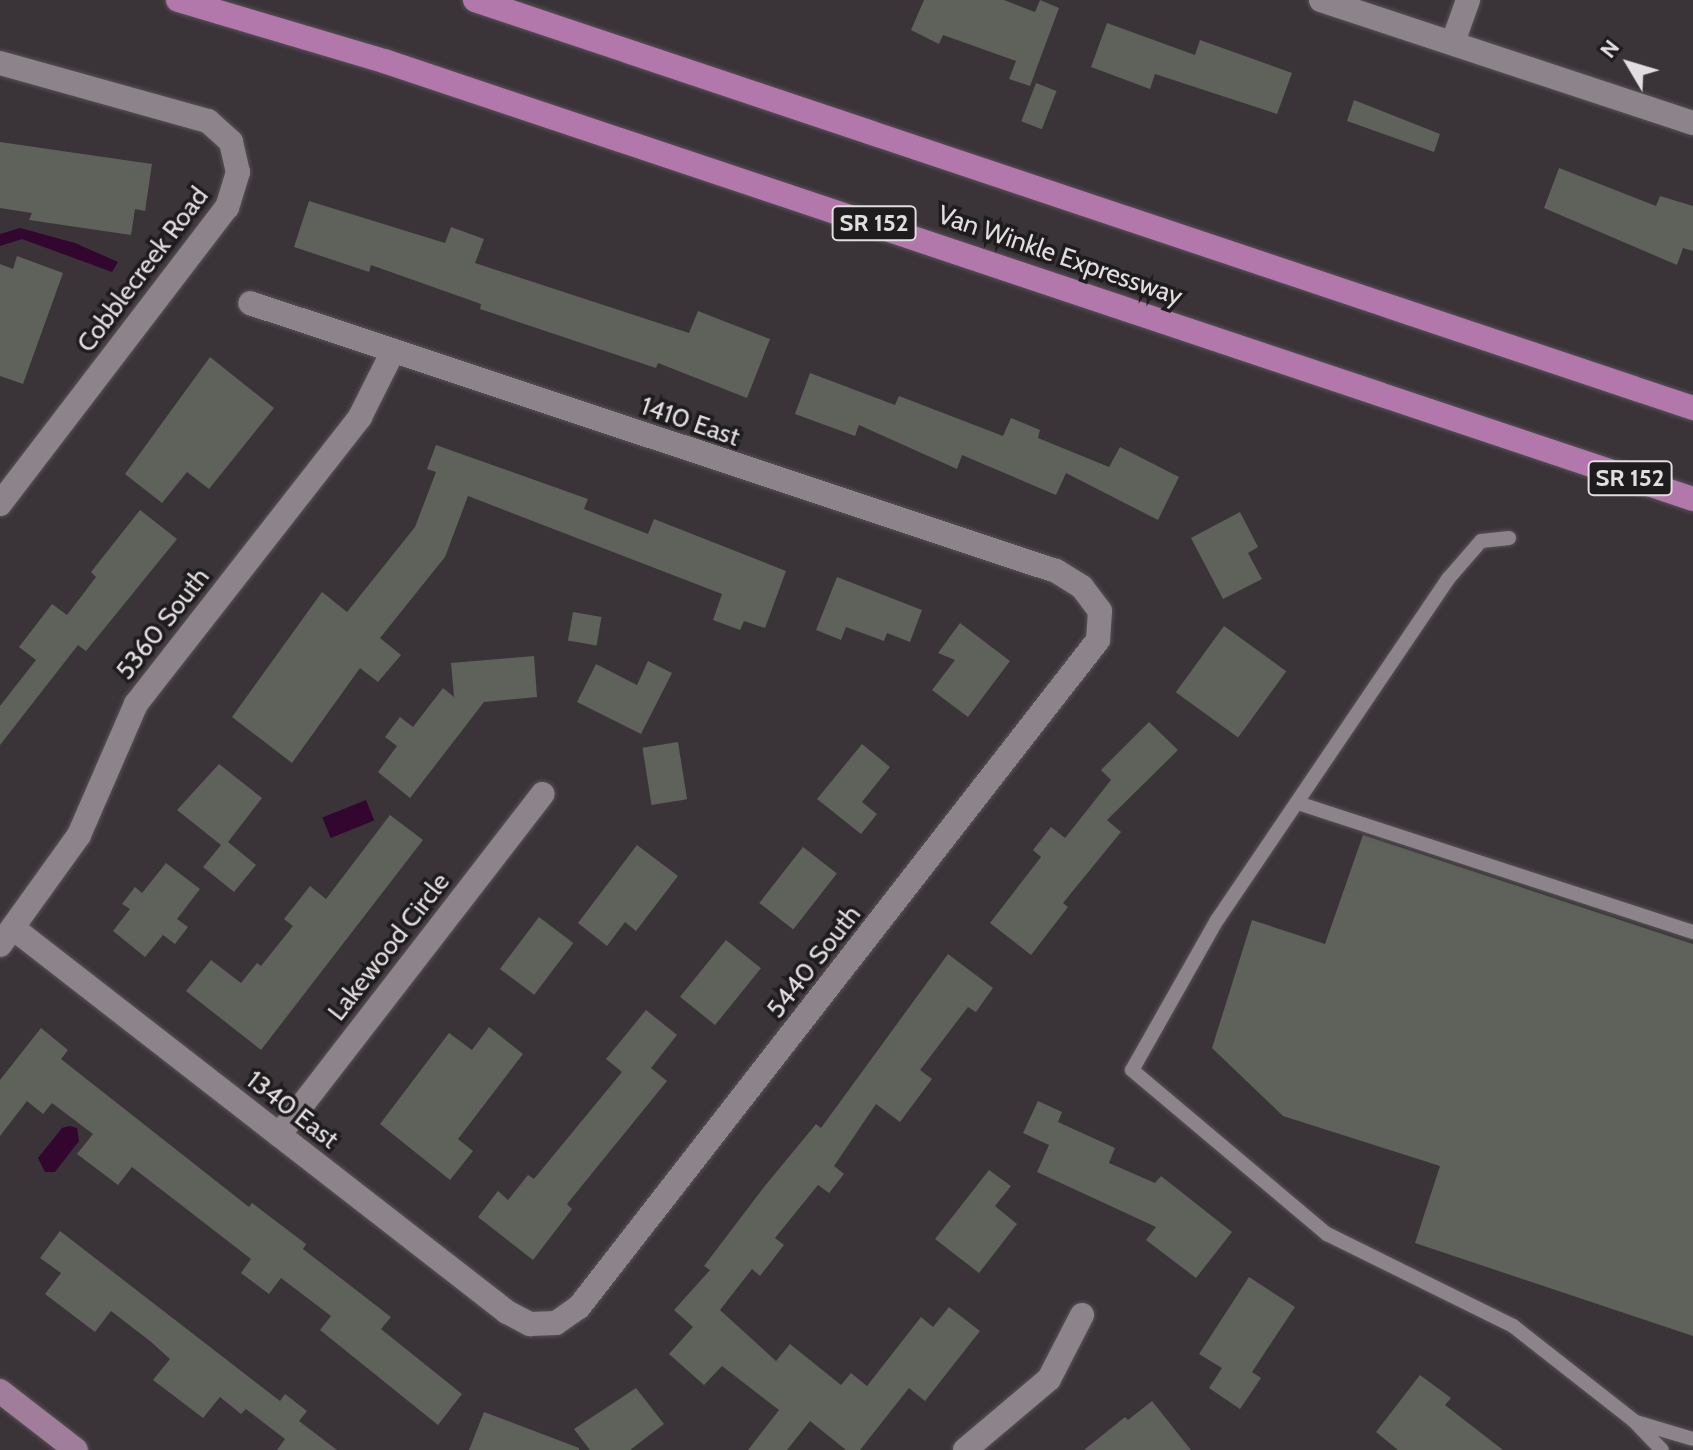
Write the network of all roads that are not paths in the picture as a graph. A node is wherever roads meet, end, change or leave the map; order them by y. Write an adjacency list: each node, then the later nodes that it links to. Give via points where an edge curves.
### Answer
1 (178, 0): 11 (main road, Van Winkle Expressway / SR 152, via 657,151)
2 (475, 0): 10 (main road)
3 (1321, 0): 5 (street)
4 (1468, 0): 5 (street)
5 (1453, 42): 7 (street)
6 (0, 63): 12 (street, Cobblecreek Road, via 208,121 231,142 238,172 227,207)
7 (1693, 123)
8 (250, 303): 9 (street, 1410 East)
9 (393, 351): 14 (street, 1410 East, via 1056,571 1082,587); 18 (street, 5360 South, via 360,417 136,704 79,835)
10 (1693, 408)
11 (1693, 499)
12 (0, 504)
13 (1509, 538): 16 (lane, via 1481,541 1448,579)
14 (1100, 611): 21 (street, 5440 South, via 1098,640 1073,678 579,1307 569,1317)
15 (543, 794): 19 (street, Lakewood Circle)
16 (1298, 803): 17 (lane); 23 (lane, via 1217,920 1132,1070 1327,1234 1513,1326)
17 (1693, 932)
18 (6, 936): 19 (street, 1340 East)
19 (279, 1135): 21 (street, 1340 East, via 507,1312)
20 (1082, 1315): 26 (street, via 1049,1379)
21 (543, 1326)
22 (0, 1391): 25 (main road)
23 (1634, 1421): 24 (lane); 27 (lane)
24 (1693, 1439)
25 (76, 1450)
26 (965, 1450)
27 (1662, 1450)

